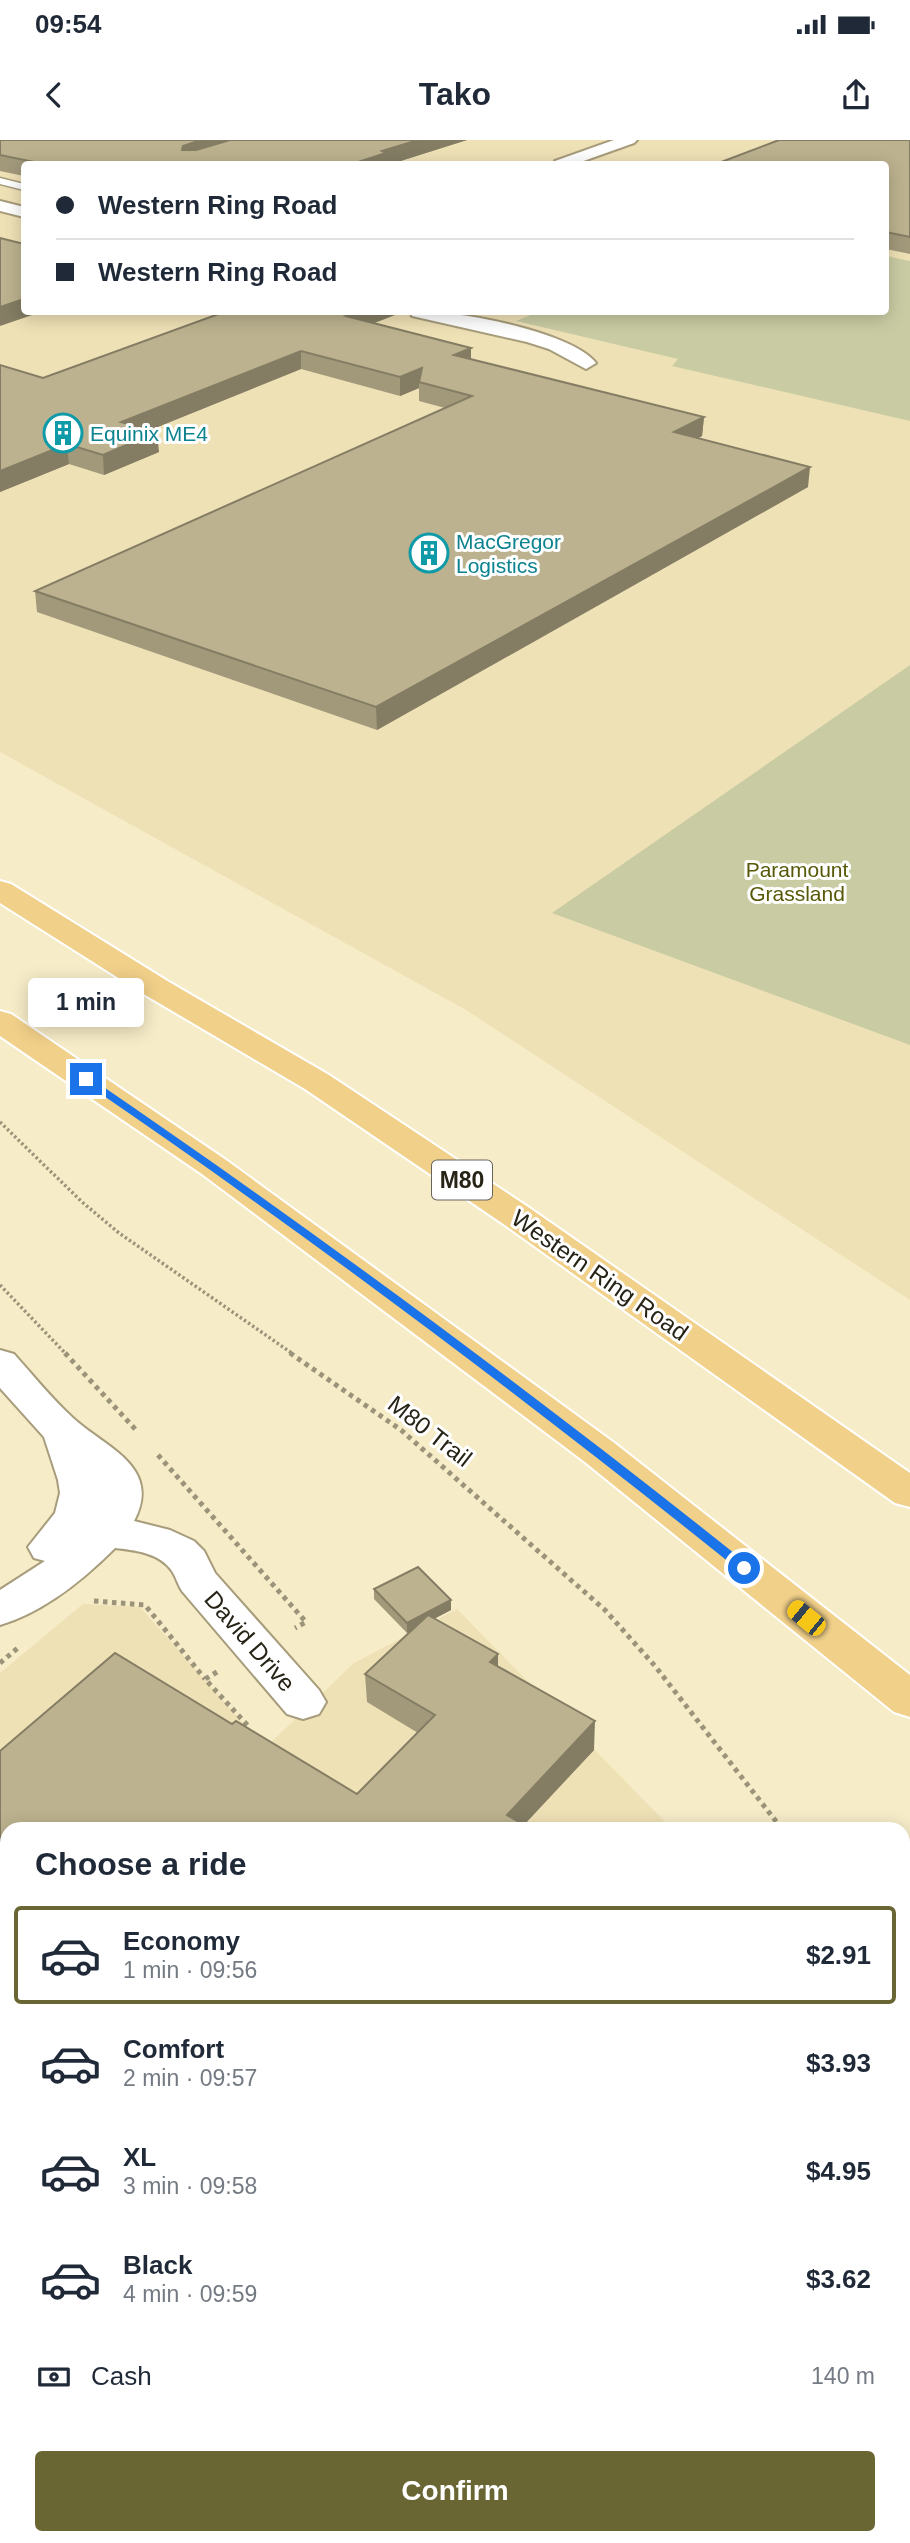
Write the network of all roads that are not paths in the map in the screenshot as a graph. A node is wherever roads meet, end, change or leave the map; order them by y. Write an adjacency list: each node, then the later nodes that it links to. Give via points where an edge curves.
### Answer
1 (629, 140): 2 (street)
2 (570, 161)
3 (0, 181): 4 (lane)
4 (21, 186)
5 (0, 206): 6 (street)
6 (21, 211)
7 (432, 315): 8 (street, via 567,348)
8 (586, 363)
9 (0, 890): 12 (highway, Western Ring Road / M80, via 317,1082)
10 (0, 1021): 16 (highway, via 214,1167 599,1452)
11 (0, 1363): 13 (street, via 62,1431 80,1480 78,1515)
12 (910, 1493)
13 (90, 1537): 14 (street); 15 (street, via 32,1593); 17 (street, David Drive, via 125,1562 197,1580)
14 (0, 1597)
15 (14, 1624)
16 (910, 1700)
17 (303, 1702)

